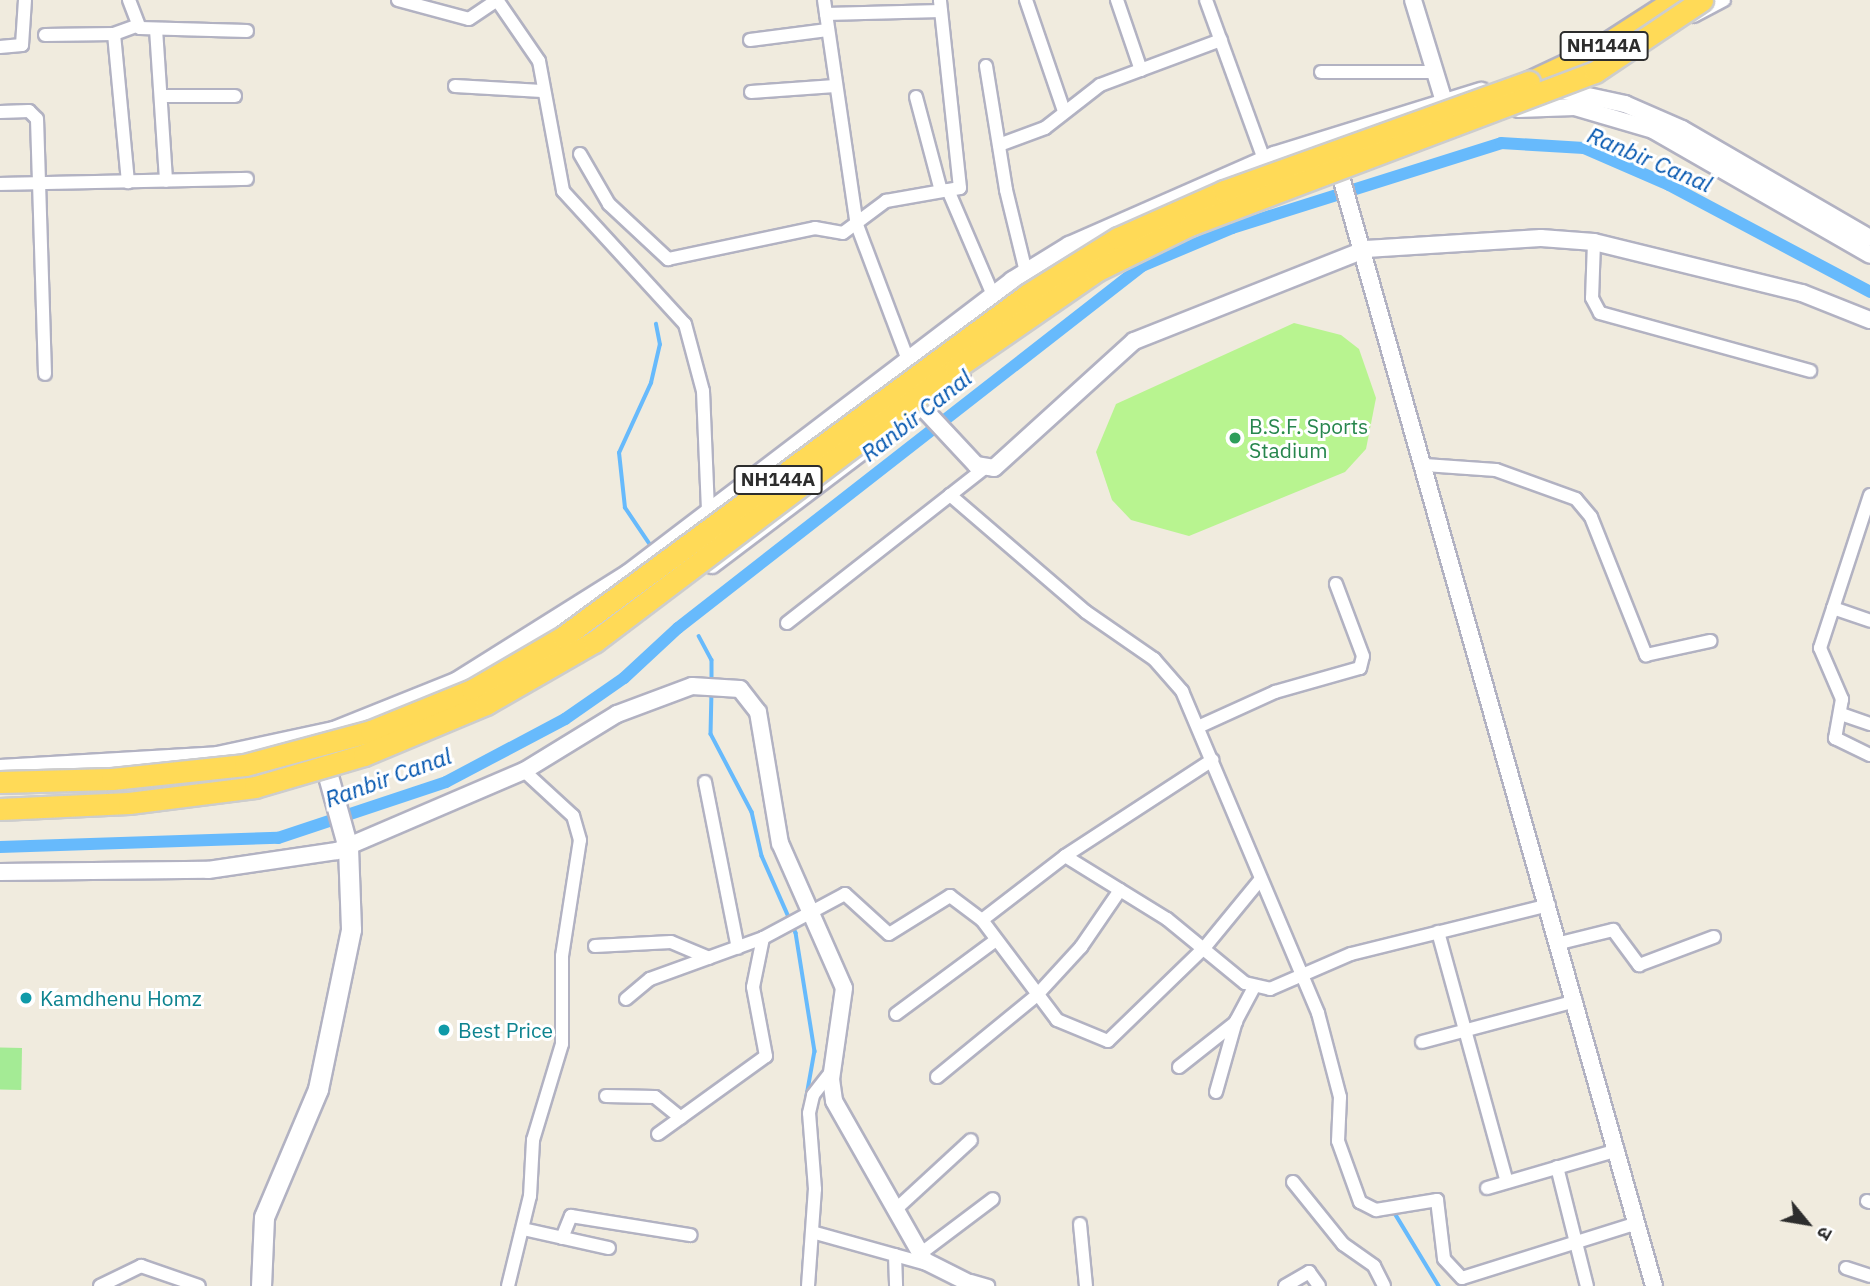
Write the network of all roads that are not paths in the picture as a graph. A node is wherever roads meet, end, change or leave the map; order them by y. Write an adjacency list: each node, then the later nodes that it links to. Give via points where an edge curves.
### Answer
1 (25, 0): 24 (street, via 22,45)
2 (129, 0): 16 (street)
3 (398, 0): 4 (street, via 469,19)
4 (497, 0): 31 (street, via 536,53)
5 (824, 0): 15 (street)
6 (1026, 0): 39 (street)
7 (1116, 0): 26 (street)
8 (1206, 0): 23 (street)
9 (1413, 0): 28 (street)
10 (1674, 0): 83 (highway, NH144A, bridge, via 1595,51 1529,82 1224,191 1118,239 1027,295 563,638 472,690 371,731 245,765 125,778)
11 (1702, 0): 85 (highway, NH144A, bridge, via 1595,72 1190,225 1096,271 956,368 594,642 486,704 354,759 255,787 129,803)
12 (1724, 0): 32 (street)
13 (941, 5): 14 (street); 51 (street, via 964,183)
14 (899, 6): 15 (street)
15 (826, 14): 18 (street)
16 (136, 26): 17 (street); 20 (street)
17 (156, 29): 19 (street); 34 (street)
18 (827, 30): 22 (street); 30 (street)
19 (247, 31)
20 (114, 34): 21 (street); 48 (street)
21 (45, 35)
22 (750, 40)
23 (1221, 40): 26 (street); 44 (street)
24 (0, 47)
25 (986, 66): 42 (street)
26 (1141, 70): 39 (street, via 1100,85)
27 (1321, 72): 28 (street)
28 (1433, 72): 37 (street)
29 (455, 86): 31 (street)
30 (835, 86): 33 (street); 52 (street)
31 (542, 90): 68 (street, via 567,197 685,324 703,391)
32 (1562, 90): 37 (street, via 1509,86); 38 (street); 53 (street, via 1625,104 1682,129)
33 (751, 92)
34 (161, 96): 35 (street); 47 (street)
35 (235, 96)
36 (916, 97): 51 (street)
37 (1443, 99): 41 (street); 44 (street)
38 (1520, 108): 41 (street); 56 (street, via 1575,107 1653,130)
39 (1064, 111): 42 (street, via 1045,128)
40 (0, 112): 50 (street, via 36,114)
41 (1452, 134): 46 (street)
42 (999, 145): 57 (street)
43 (580, 154): 52 (street, via 609,204 663,258 815,228 843,233)
44 (1264, 159): 57 (street, via 1107,225)
45 (247, 179): 47 (street)
46 (1342, 179): 55 (street); 63 (street, via 1137,258 1054,306)
47 (166, 181): 48 (street)
48 (128, 182): 50 (street)
49 (0, 184): 50 (street)
50 (37, 186): 62 (street)
51 (944, 190): 52 (street, via 886,201); 58 (street)
52 (858, 225): 60 (street)
53 (1870, 238)
54 (1594, 242): 55 (street, via 1541,237); 59 (street, via 1802,293); 61 (street, via 1592,298 1604,315)
55 (1366, 249): 64 (street); 65 (street, via 1134,341 1035,437 1002,465)
56 (1870, 255)
57 (1027, 272): 58 (street)
58 (993, 295): 60 (street)
59 (1870, 320)
60 (908, 360): 68 (street)
61 (1810, 371)
62 (45, 374)
63 (929, 408): 65 (street, via 954,440); 82 (street, via 581,660 475,719)
64 (1425, 465): 73 (street, via 1496,470 1576,499 1591,517 1646,655); 92 (street)
65 (985, 468): 66 (street)
66 (950, 495): 72 (street); 76 (street, via 1086,612 1154,659 1182,691)
67 (1870, 496): 70 (street)
68 (708, 512): 77 (street, via 531,638 456,681)
69 (1336, 584): 76 (street, via 1363,656 1360,668 1275,692)
70 (1833, 608): 71 (street); 74 (street, via 1821,659 1840,691)
71 (1870, 621)
72 (787, 623)
73 (1710, 641)
74 (1841, 714): 75 (street); 78 (street, via 1837,742)
75 (1870, 724)
76 (1198, 727): 79 (street)
77 (334, 730): 80 (street, via 217,755); 82 (main road, via 322,754)
78 (1870, 755)
79 (1212, 760): 88 (street); 90 (street)
80 (0, 768)
81 (524, 771): 87 (street); 93 (street, via 603,721 707,683 726,684 748,695 758,712 774,826); 130 (street, via 573,816 580,840 562,956 562,1044 533,1140)
82 (331, 776): 86 (street, via 210,802); 87 (main road)
83 (0, 782)
84 (705, 782): 102 (street)
85 (0, 808)
86 (0, 818)
87 (347, 843): 89 (street, via 240,868); 145 (main road, via 351,929 331,1038 312,1107 264,1217)
88 (1065, 856): 91 (street); 94 (street)
89 (0, 872)
90 (1260, 880): 101 (street); 104 (street)
91 (1120, 890): 101 (street); 106 (street, via 1081,947)
92 (1549, 905): 95 (street); 99 (street)
93 (808, 914): 94 (street, via 851,895 889,934 950,896); 97 (street); 114 (street, via 844,988)
94 (982, 920): 98 (street)
95 (1438, 932): 104 (street, via 1345,956); 111 (street)
96 (1714, 937): 99 (street, via 1639,965 1613,930)
97 (763, 938): 102 (street); 118 (street, via 753,988 766,1056)
98 (996, 940): 106 (street); 109 (street)
99 (1560, 943): 108 (street)
100 (595, 946): 103 (street, via 671,942)
101 (1205, 947): 105 (street); 106 (street, via 1108,1041 1063,1026)
102 (738, 948): 103 (street)
103 (709, 958): 107 (street, via 650,979)
104 (1303, 974): 105 (street, via 1280,987); 139 (street, via 1337,1085 1341,1153 1360,1202 1370,1210 1437,1200 1447,1265 1462,1278)
105 (1255, 987): 110 (street)
106 (1036, 996): 115 (street)
107 (626, 999)
108 (1576, 1001): 111 (street); 121 (street)
109 (896, 1014)
110 (1236, 1021): 113 (street); 116 (street)
111 (1464, 1030): 112 (street); 124 (street)
112 (1422, 1041)
113 (1179, 1067)
114 (831, 1072): 127 (street, via 840,1114); 131 (street, via 810,1104)
115 (937, 1077)
116 (1216, 1092)
117 (606, 1096): 118 (street, via 655,1097)
118 (681, 1118): 119 (street)
119 (658, 1133)
120 (971, 1140): 127 (street)
121 (1618, 1150): 122 (street); 128 (street)
122 (1557, 1167): 124 (street); 134 (street)
123 (1293, 1182): 142 (street)
124 (1507, 1182): 125 (street)
125 (1487, 1188)
126 (993, 1199): 137 (street)
127 (895, 1210): 137 (street)
128 (1637, 1223): 134 (street); 155 (street)
129 (1080, 1224): 150 (street)
130 (523, 1229): 133 (street); 146 (street)
131 (812, 1232): 136 (street); 147 (street)
132 (690, 1235): 133 (street, via 571,1216)
133 (562, 1237): 135 (street)
134 (1576, 1243): 139 (street); 154 (street)
135 (609, 1248)
136 (895, 1255): 137 (street); 148 (street)
137 (925, 1260): 141 (street)
138 (1846, 1268): 140 (street)
139 (1487, 1273): 153 (street)
140 (1870, 1276)
141 (973, 1284): 149 (street)
142 (1380, 1284)
143 (100, 1286): 144 (street, via 141,1266)
144 (200, 1286)
145 (261, 1286)
146 (508, 1286)
147 (808, 1286)
148 (896, 1286)
149 (988, 1286)
150 (1086, 1286)
151 (1285, 1286): 152 (street, via 1309,1272)
152 (1320, 1286)
153 (1492, 1286)
154 (1587, 1286)
155 (1654, 1286)

